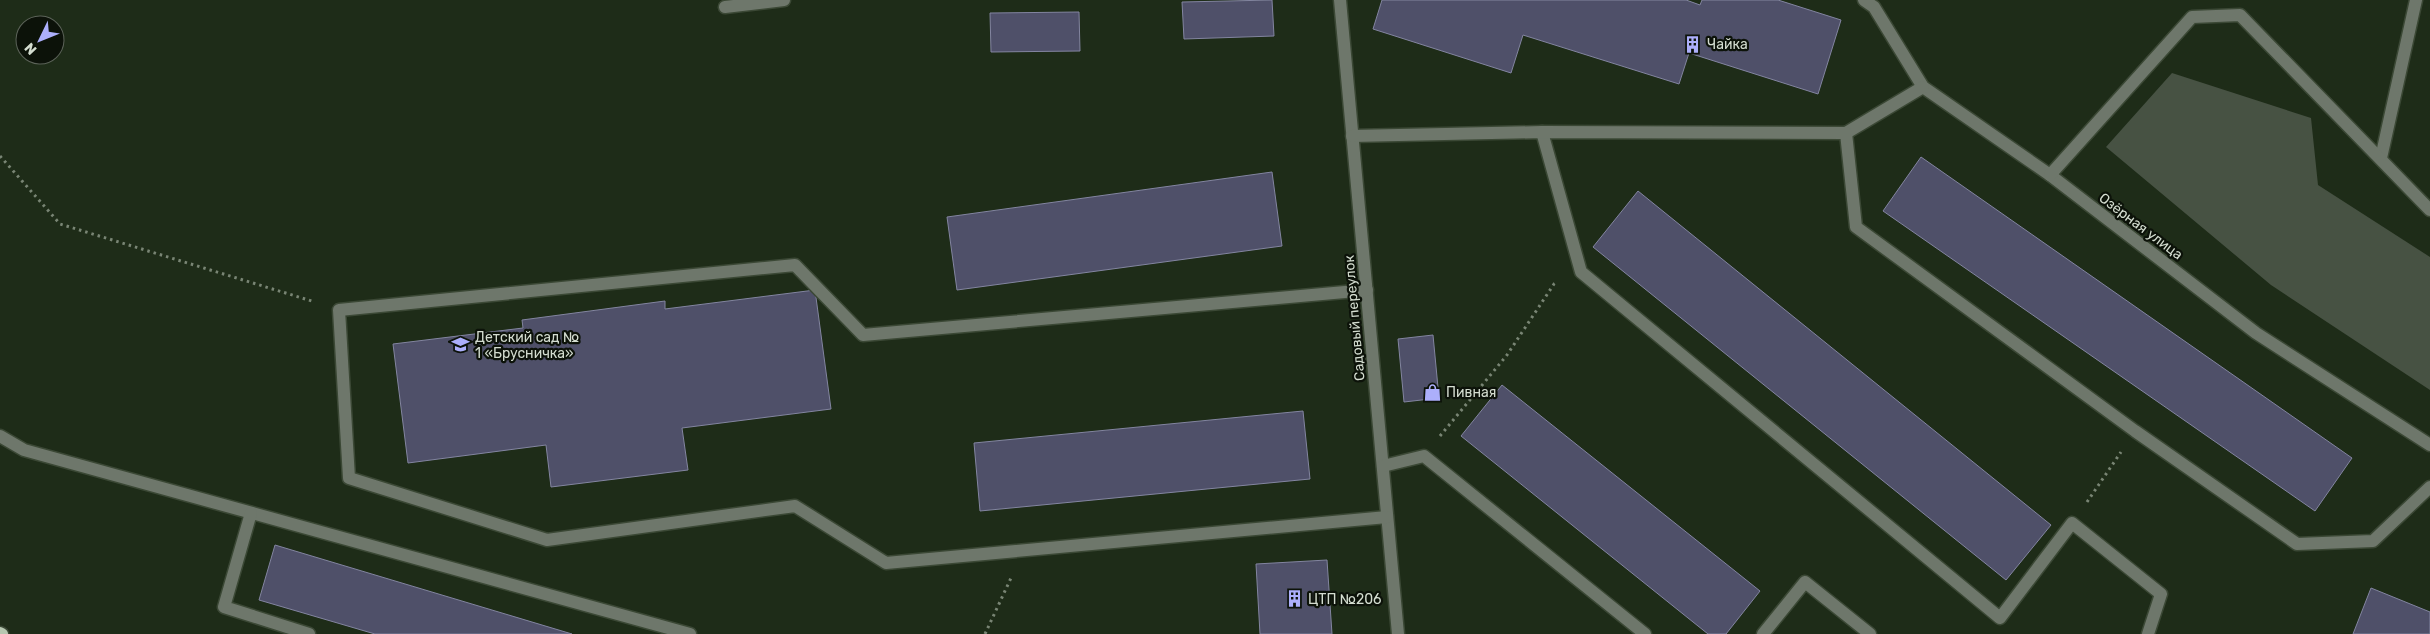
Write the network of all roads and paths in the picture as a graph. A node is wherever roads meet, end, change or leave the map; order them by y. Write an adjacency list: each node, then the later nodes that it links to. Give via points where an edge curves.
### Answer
1 (784, 0): 5 (street)
2 (1340, 0): 9 (street, Садовый переулок)
3 (1864, 0): 6 (street, Озёрная улица, via 1874,7)
4 (2416, 0): 11 (street)
5 (725, 7)
6 (1923, 88): 8 (street); 12 (street, Озёрная улица)
7 (1542, 132): 8 (street); 9 (street); 14 (street)
8 (1846, 133): 17 (street, via 1856,227)
9 (1352, 136): 15 (street, Садовый переулок)
10 (0, 156): 16 (path, via 60,224)
11 (2381, 158): 12 (street, via 2240,15 2192,17); 13 (street)
12 (2050, 176): 19 (street, Озёрная улица, via 2256,333)
13 (2430, 210)
14 (1581, 272): 20 (path, via 1554,284 1506,354); 25 (street, via 2000,618)
15 (1367, 290): 16 (street, via 863,335 795,265); 21 (street, Садовый переулок)
16 (339, 310): 26 (street, via 349,478 547,540 796,506 886,564)
17 (2135, 432): 22 (street, via 2297,544 2373,541); 25 (path)
18 (0, 436): 23 (street, via 24,450)
19 (2430, 445)
20 (1424, 456): 21 (street); 31 (street)
21 (1383, 466): 24 (street, Садовый переулок)
22 (2430, 487)
23 (251, 513): 27 (street, via 224,607); 28 (street)
24 (1388, 517): 26 (street); 30 (street, Садовый переулок)
25 (2072, 523): 34 (street, via 2161,594)
26 (1024, 550): 29 (path)
27 (309, 634)
28 (690, 634)
29 (985, 634)
30 (1398, 634)
31 (1645, 634)
32 (1763, 634): 33 (street, via 1805,582)
33 (1870, 634)
34 (2148, 634)

